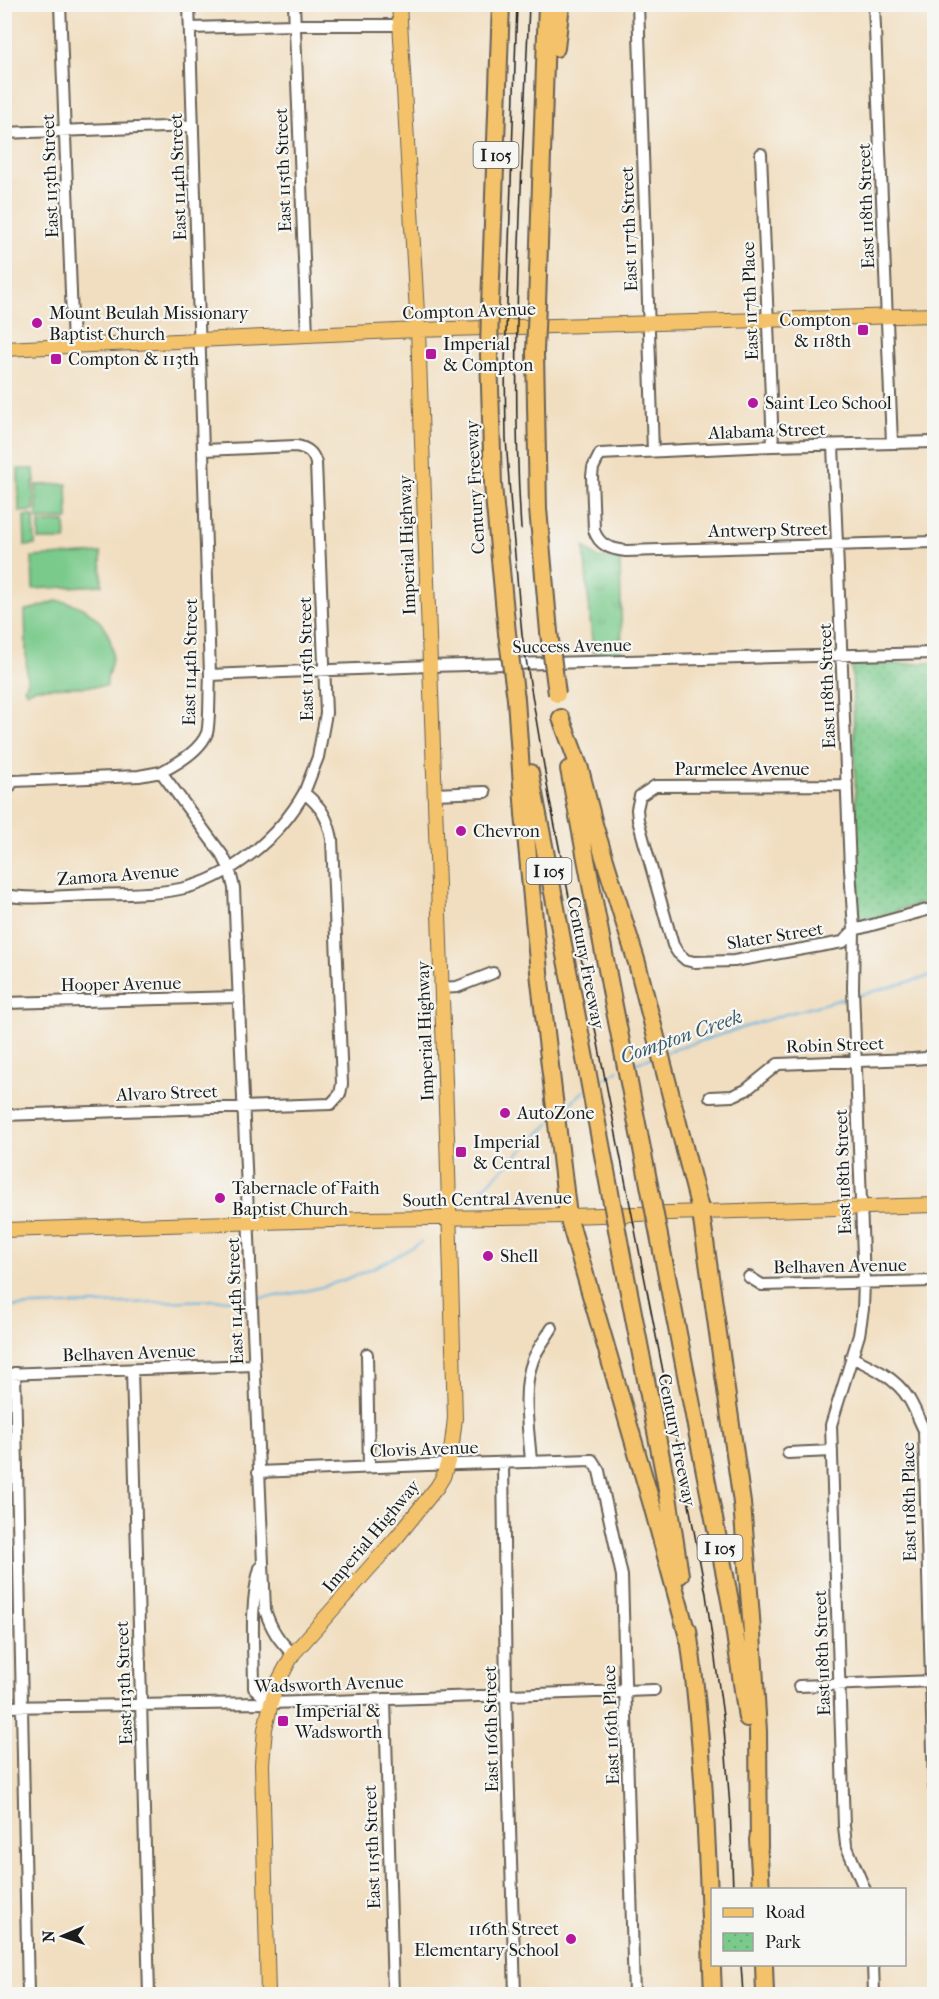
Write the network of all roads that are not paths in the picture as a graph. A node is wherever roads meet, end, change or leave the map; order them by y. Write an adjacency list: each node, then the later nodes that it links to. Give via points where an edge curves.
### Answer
1 (60, 4): 14 (street, East 113th Street)
2 (189, 4): 12 (street, East 114th Street)
3 (294, 4): 10 (street, East 115th Street)
4 (399, 4): 11 (main road, Imperial Highway)
5 (501, 4): 41 (highway, Century Freeway / I 105, bridge, via 489,354 493,485)
6 (548, 4): 17 (highway, Century Freeway / I 105)
7 (561, 4): 17 (highway)
8 (638, 4): 21 (street, East 117th Street)
9 (874, 4): 19 (street, East 118th Street)
10 (294, 25): 11 (street); 12 (street); 23 (street, East 115th Street)
11 (400, 25): 22 (main road, Imperial Highway)
12 (190, 28): 13 (street, East 114th Street)
13 (192, 126): 14 (street); 24 (street, East 114th Street)
14 (64, 132): 15 (street); 25 (street, East 113th Street)
15 (4, 133)
16 (761, 154): 20 (street, East 117th Place)
17 (542, 156): 42 (highway, Century Freeway / I 105, bridge, via 535,352 537,489 549,633)
18 (934, 315): 19 (main road, Compton Avenue)
19 (887, 316): 20 (main road, Compton Avenue); 28 (street, East 118th Street)
20 (767, 320): 21 (main road, Compton Avenue); 30 (street, East 117th Place)
21 (648, 323): 22 (main road, Compton Avenue); 32 (street, East 117th Street)
22 (418, 330): 23 (main road, Compton Avenue); 38 (main road, Imperial Highway)
23 (306, 335): 24 (main road, Compton Avenue)
24 (200, 340): 25 (main road, Compton Avenue); 31 (street, East 114th Street)
25 (73, 345): 26 (main road, Compton Avenue)
26 (4, 349)
27 (934, 442): 28 (street, Alabama Street)
28 (892, 443): 29 (street, Alabama Street)
29 (833, 445): 30 (street, Alabama Street); 35 (street, East 118th Street)
30 (773, 446): 32 (street, Alabama Street)
31 (203, 450): 39 (street, East 115th Street, via 296,446 314,456 318,475); 40 (street, East 114th Street)
32 (653, 452): 34 (street, Alabama Street, via 600,454 593,468 594,519 596,536)
33 (934, 542): 35 (street, Antwerp Street)
34 (603, 545): 35 (street, Antwerp Street, via 626,550)
35 (838, 545): 37 (street, East 118th Street)
36 (934, 653): 37 (street, Success Avenue)
37 (842, 656): 38 (street, Success Avenue); 45 (street, East 118th Street)
38 (429, 666): 39 (street, Success Avenue); 48 (main road, Imperial Highway)
39 (324, 670): 40 (street, Success Avenue); 47 (street, East 115th Street, via 323,735)
40 (210, 675): 43 (street, East 114th Street, via 207,732 182,762)
41 (516, 699): 67 (highway, via 539,971); 89 (highway, Century Freeway / I 105, bridge, via 666,1483)
42 (561, 718): 66 (highway, via 580,769 637,963); 103 (highway, Century Freeway / I 105, bridge, via 732,1617 747,1717)
43 (161, 772): 44 (street); 50 (street, East 114th Street)
44 (9, 781): 49 (street)
45 (847, 785): 53 (street, East 118th Street); 54 (street, Parmelee Avenue, via 655,786 640,796 638,820 673,945)
46 (485, 792): 48 (street)
47 (304, 793): 50 (street, Zamora Avenue, via 283,825); 62 (street, Alvaro Street, via 324,812 332,839 342,1084 340,1094 331,1104)
48 (434, 794): 56 (main road, Imperial Highway)
49 (4, 796)
50 (229, 868): 51 (street, Zamora Avenue, via 182,889 161,892); 57 (street, East 114th Street, via 234,888)
51 (4, 895)
52 (934, 908): 53 (street, Slater Street)
53 (854, 930): 54 (street, Slater Street, via 843,942 734,961); 60 (street, East 118th Street)
54 (686, 960)
55 (493, 973): 56 (street, via 457,987)
56 (441, 988): 68 (main road, Imperial Highway)
57 (239, 997): 58 (street, Hooper Avenue); 62 (street, East 114th Street)
58 (4, 1004)
59 (934, 1053): 60 (street, Robin Street, via 926,1058)
60 (856, 1060): 61 (street, Robin Street, via 778,1064 746,1090 732,1096); 65 (street, East 118th Street)
61 (710, 1097)
62 (243, 1107): 63 (street, Alvaro Street); 69 (street, East 114th Street)
63 (4, 1115)
64 (934, 1205): 65 (main road, South Central Avenue)
65 (861, 1208): 66 (main road, South Central Avenue); 73 (street, East 118th Street)
66 (701, 1213): 67 (main road, South Central Avenue); 103 (highway, via 742,1503 758,1731)
67 (568, 1216): 68 (main road, South Central Avenue); 89 (highway)
68 (449, 1217): 69 (main road, South Central Avenue); 85 (main road, Imperial Highway, via 454,1418)
69 (248, 1223): 70 (main road, South Central Avenue); 77 (street, East 114th Street)
70 (4, 1230)
71 (749, 1277): 73 (street, Belhaven Avenue, via 762,1285)
72 (934, 1281): 73 (street, Belhaven Avenue)
73 (864, 1282): 76 (street, East 118th Street, via 859,1335)
74 (552, 1328): 83 (street, via 533,1359 528,1380)
75 (366, 1354): 86 (street)
76 (851, 1357): 80 (street, East 118th Street, via 831,1425); 91 (street, East 118th Place, via 899,1386 924,1430)
77 (254, 1365): 78 (street, Belhaven Avenue); 87 (street, East 114th Street)
78 (132, 1370): 79 (street, Belhaven Avenue); 99 (street, East 113th Street)
79 (10, 1373): 100 (street)
80 (832, 1451): 81 (street); 92 (street, East 118th Street)
81 (788, 1453)
82 (592, 1460): 83 (street, Clovis Avenue); 94 (street, East 116th Place, via 599,1471 622,1576)
83 (531, 1462): 84 (street, Clovis Avenue)
84 (503, 1463): 85 (street, Clovis Avenue); 96 (street, East 116th Street)
85 (447, 1464): 86 (street, Clovis Avenue); 90 (main road, Imperial Highway, via 427,1500)
86 (369, 1467): 87 (street, Clovis Avenue)
87 (258, 1472): 88 (street, East 114th Street)
88 (262, 1562): 90 (street, East 114th Street, via 270,1627); 98 (street, East 114th Street, via 254,1605 254,1688)
89 (689, 1641): 114 (highway, Century Freeway / I 105, via 704,1786)
90 (293, 1654): 98 (main road, Imperial Highway)
91 (932, 1681): 92 (street); 102 (street, East 118th Place)
92 (840, 1684): 93 (street); 105 (street, East 118th Street, via 846,1845)
93 (799, 1686)
94 (626, 1690): 95 (street, Wadsworth Avenue); 96 (street, Wadsworth Avenue); 113 (street, East 116th Place)
95 (654, 1690)
96 (506, 1695): 97 (street, Wadsworth Avenue); 112 (street, East 116th Street)
97 (385, 1699): 98 (street, Wadsworth Avenue); 111 (street, East 115th Street)
98 (271, 1703): 99 (street, Wadsworth Avenue); 110 (main road, Imperial Highway, via 262,1764)
99 (141, 1704): 100 (street, Wadsworth Avenue); 109 (street, East 113th Street)
100 (22, 1706): 101 (street, Wadsworth Avenue); 108 (street)
101 (4, 1707)
102 (934, 1788)
103 (759, 1848): 104 (highway, Century Freeway / I 105)
104 (761, 1888)
105 (864, 1888)
106 (764, 1966): 115 (highway)
107 (873, 1966): 116 (street)
108 (28, 1995)
109 (149, 1995)
110 (268, 1995)
111 (393, 1995)
112 (515, 1995)
113 (634, 1995)
114 (712, 1995)
115 (765, 1995)
116 (874, 1995)

